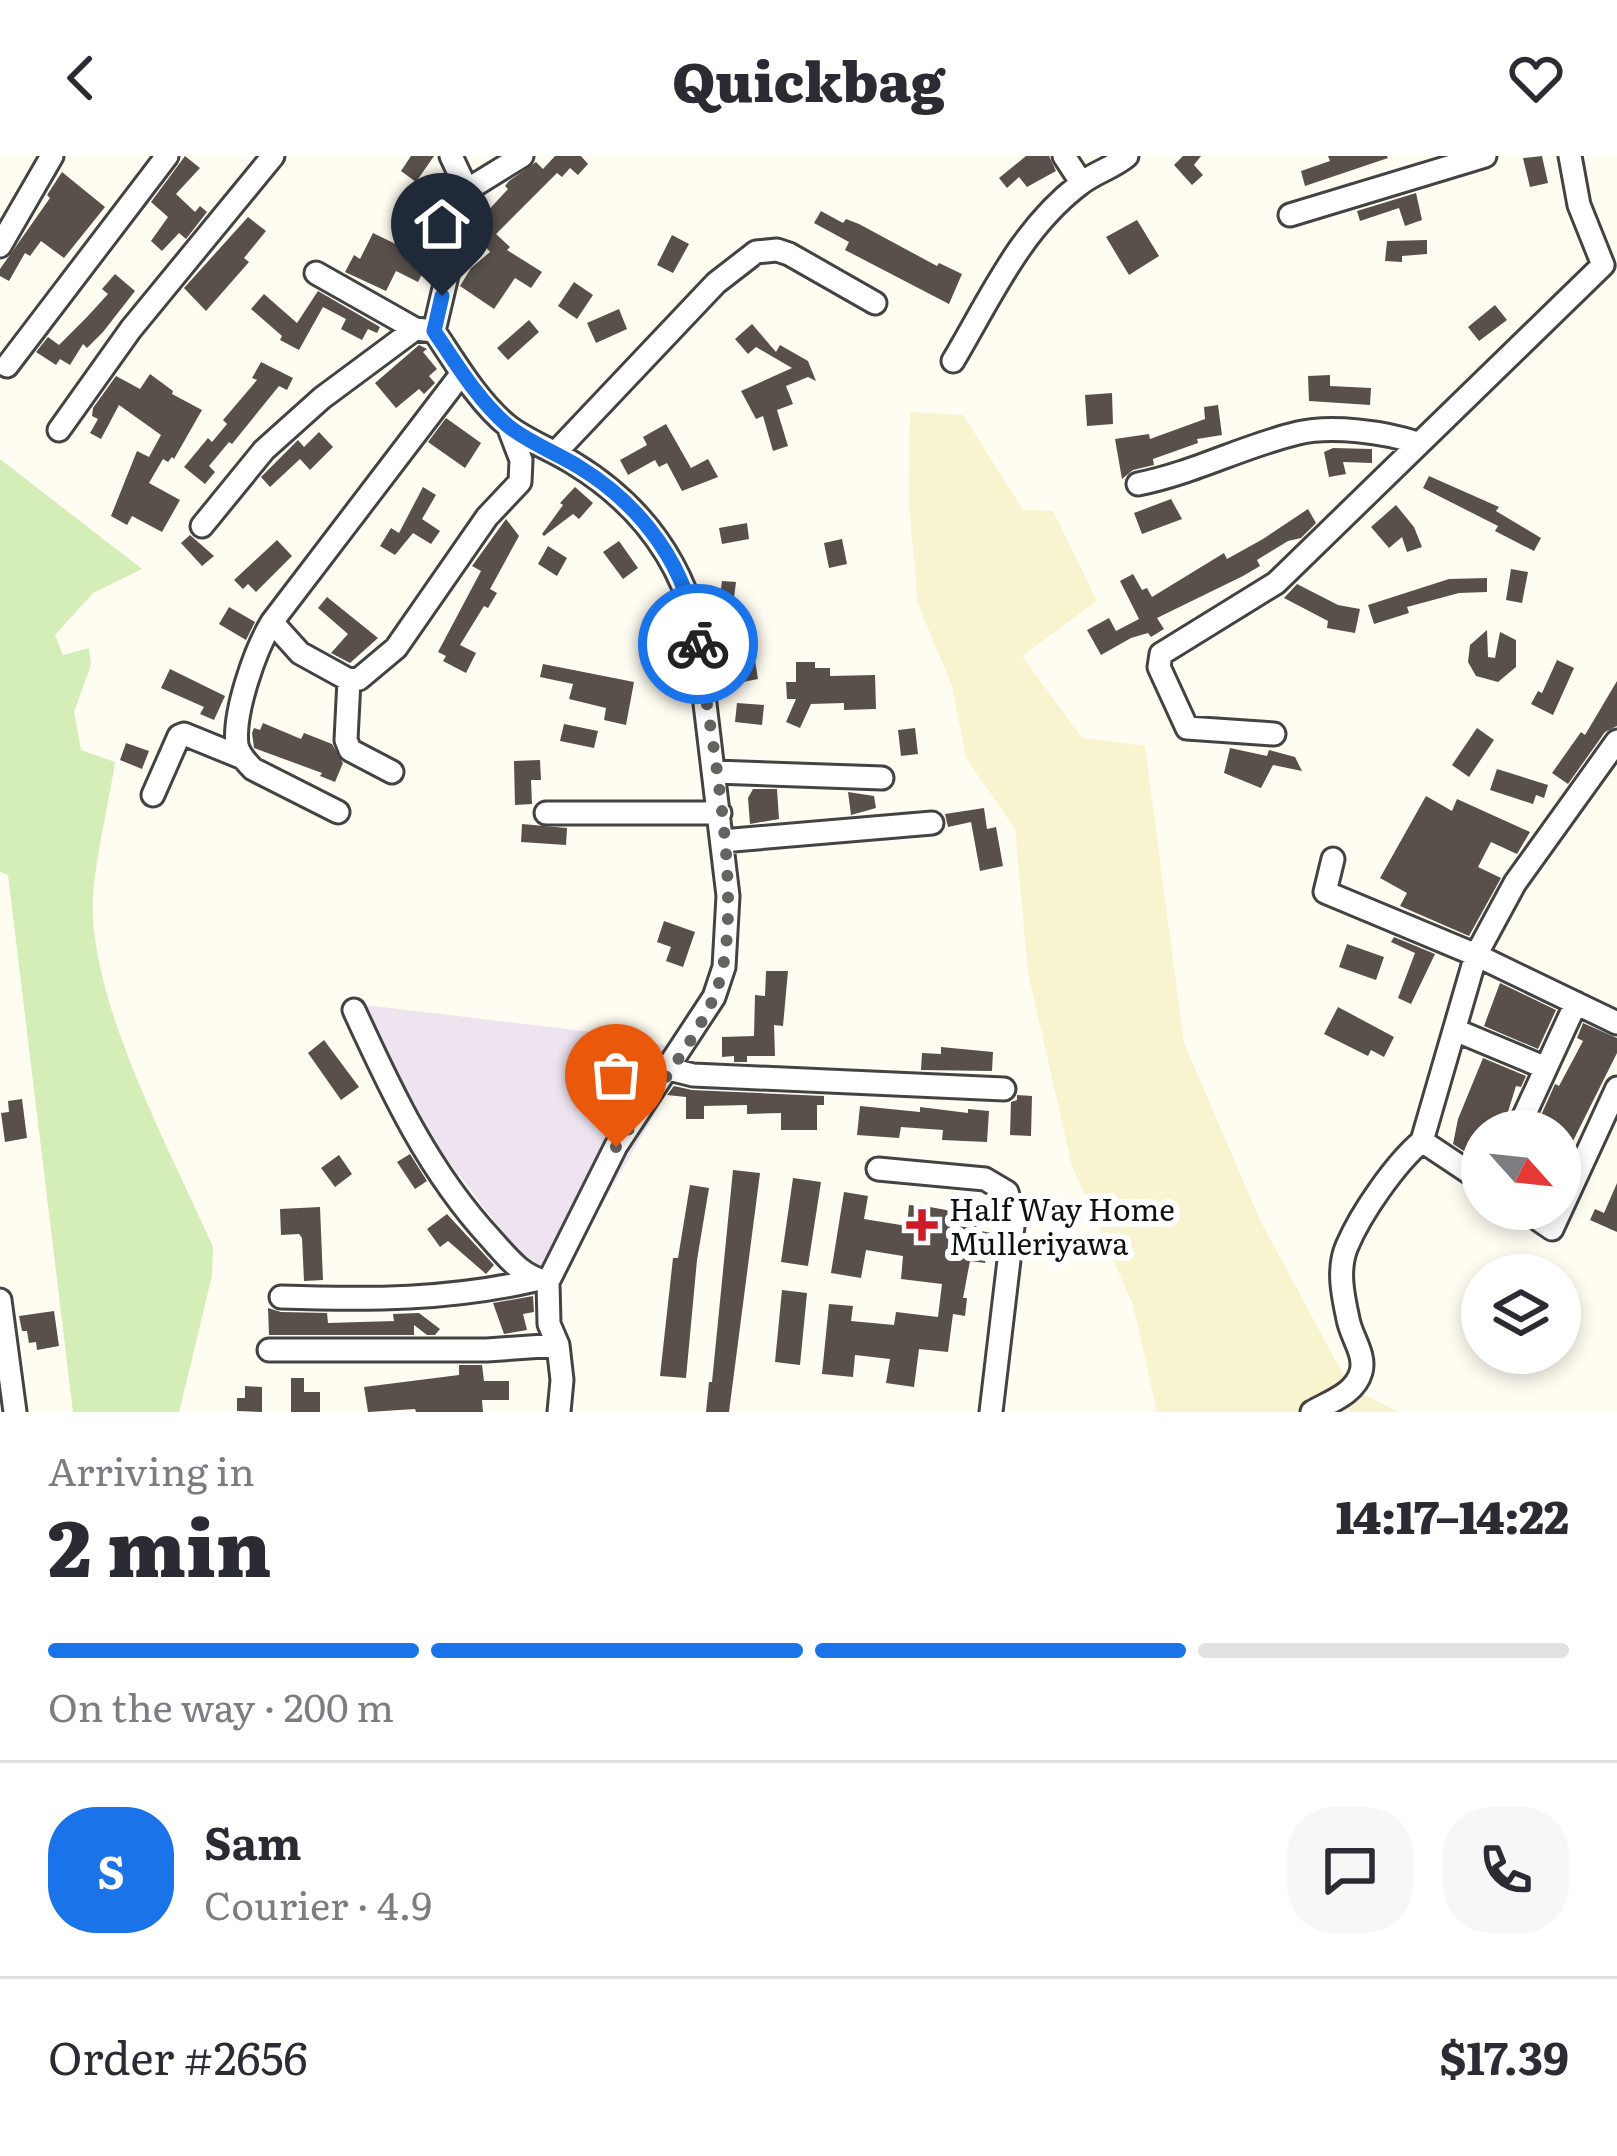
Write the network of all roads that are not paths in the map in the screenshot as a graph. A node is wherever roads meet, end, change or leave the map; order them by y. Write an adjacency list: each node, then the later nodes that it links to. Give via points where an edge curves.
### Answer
1 (52, 156): 13 (street)
2 (167, 156): 18 (street)
3 (273, 156): 21 (street)
4 (451, 156): 11 (street)
5 (522, 156): 11 (street)
6 (1064, 156): 10 (street)
7 (1127, 156): 10 (street)
8 (1485, 156): 12 (street)
9 (1570, 156): 22 (street, via 1603,265)
10 (1081, 182): 17 (street, via 1039,220)
11 (467, 190): 16 (street)
12 (1290, 215)
13 (4, 227)
14 (316, 273): 16 (street)
15 (875, 302): 23 (street, via 789,254 756,253 716,283)
16 (424, 330): 19 (street); 25 (street, via 322,398 264,450)
17 (953, 361)
18 (7, 366)
19 (462, 373): 20 (street); 26 (street)
20 (508, 426): 23 (street); 27 (street, via 520,482 396,648)
21 (59, 430)
22 (1417, 443): 24 (street, via 1388,432 1301,432); 28 (street, via 1276,584 1161,654 1187,728)
23 (556, 452): 32 (street, via 648,525 684,580)
24 (1138, 484)
25 (202, 526)
26 (272, 622): 27 (street, via 300,652); 30 (street, via 245,692 237,744)
27 (349, 680): 31 (street, via 350,750)
28 (1274, 734)
29 (1617, 741): 41 (street, via 1515,883)
30 (243, 758): 34 (street, via 179,736); 35 (street)
31 (392, 772)
32 (716, 772): 33 (street); 37 (street)
33 (882, 778)
34 (153, 795)
35 (338, 812)
36 (546, 813): 37 (street)
37 (719, 813): 39 (street)
38 (932, 823): 39 (street)
39 (722, 841): 47 (street, via 724,967)
40 (1334, 859): 41 (street, via 1325,892)
41 (1477, 955): 42 (street); 45 (street)
42 (1576, 1003): 44 (street); 46 (street)
43 (354, 1010): 55 (street, via 400,1112 456,1201 515,1267)
44 (1617, 1023)
45 (1455, 1030): 46 (street); 51 (street)
46 (1546, 1068): 50 (street)
47 (669, 1069): 49 (street); 55 (street)
48 (1617, 1088): 52 (street)
49 (1004, 1089)
50 (1527, 1110)
51 (1422, 1141): 53 (street); 63 (street, via 1345,1249 1341,1286 1361,1372 1352,1389)
52 (1581, 1166)
53 (1461, 1167)
54 (878, 1169): 62 (street, via 985,1180 1006,1192 1014,1218)
55 (542, 1281): 56 (street, via 384,1300); 58 (street)
56 (281, 1298)
57 (0, 1300): 60 (street)
58 (558, 1345): 59 (street); 61 (street)
59 (269, 1350)
60 (15, 1412)
61 (559, 1412)
62 (991, 1412)
63 (1312, 1412)

